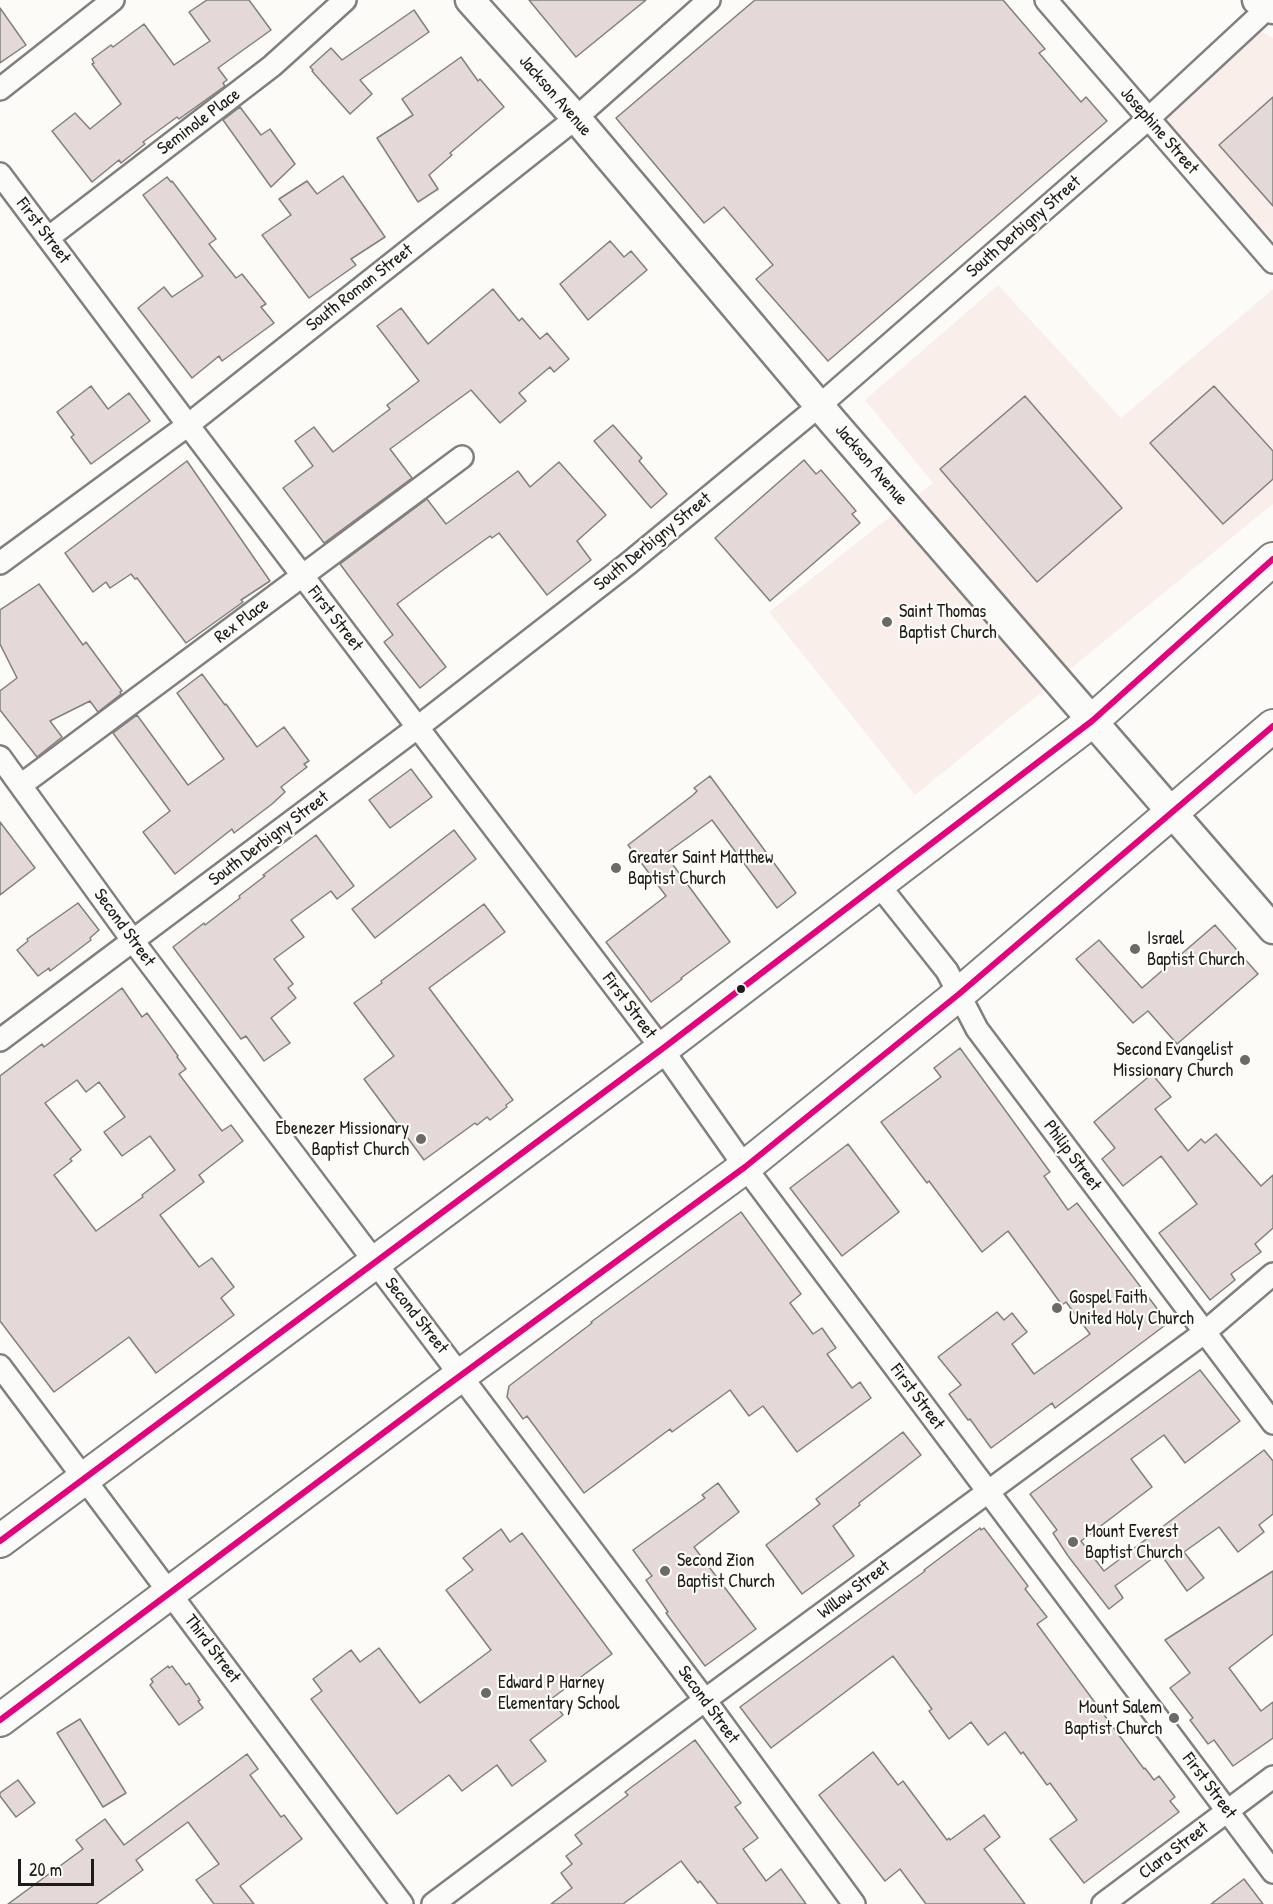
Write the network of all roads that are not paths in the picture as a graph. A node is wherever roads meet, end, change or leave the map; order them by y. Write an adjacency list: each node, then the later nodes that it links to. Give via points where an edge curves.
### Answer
1 (113, 0): 7 (street)
2 (345, 0): 11 (street, Seminole Place, via 272,66)
3 (470, 0): 8 (street, Jackson Avenue)
4 (709, 0): 8 (street, South Roman Street)
5 (1046, 0): 9 (street, Josephine Street)
6 (1268, 5): 9 (street, South Derbigny Street)
7 (0, 89)
8 (576, 118): 13 (street, Jackson Avenue); 14 (street, South Roman Street)
9 (1148, 119): 12 (street, Josephine Street); 13 (street, South Derbigny Street)
10 (0, 174): 11 (street, First Street)
11 (48, 238): 14 (street, First Street)
12 (1273, 262)
13 (819, 406): 19 (street, Jackson Avenue); 21 (street, South Derbigny Street, via 629,563)
14 (188, 425): 17 (street, South Roman Street); 18 (street, First Street)
15 (462, 456): 18 (street, Rex Place)
16 (1273, 559): 19 (main road)
17 (0, 563)
18 (302, 576): 21 (street, First Street); 23 (street, Rex Place)
19 (1092, 721): 24 (street, Jackson Avenue); 25 (main road)
20 (1273, 726): 24 (main road)
21 (418, 727): 27 (street, South Derbigny Street); 30 (street, First Street)
22 (0, 757): 23 (street, Second Street)
23 (21, 785): 27 (street, Second Street)
24 (1172, 813): 26 (street, Jackson Avenue); 28 (main road)
25 (878, 884): 28 (street, Philip Street, via 947,971); 30 (main road)
26 (1273, 929)
27 (133, 941): 29 (street, South Derbigny Street); 32 (street, Second Street)
28 (959, 994): 31 (main road); 34 (street, Philip Street, via 977,1029)
29 (0, 1040)
30 (662, 1049): 31 (street, First Street); 32 (main road)
31 (744, 1167): 36 (main road); 39 (street, First Street)
32 (374, 1262): 36 (street, Second Street); 38 (main road)
33 (1273, 1274): 34 (street, Willow Street)
34 (1204, 1332): 37 (street, Philip Street); 39 (street, Willow Street)
35 (0, 1366): 38 (street, Third Street)
36 (461, 1375): 41 (main road); 42 (street, Second Street)
37 (1273, 1424)
38 (84, 1479): 40 (main road); 41 (street, Third Street)
39 (988, 1491): 42 (street, Willow Street); 45 (street, First Street)
40 (0, 1541)
41 (169, 1592): 43 (main road); 47 (street, Third Street)
42 (705, 1700): 48 (street, Willow Street); 49 (street, Second Street)
43 (0, 1720)
44 (1273, 1777): 45 (street, Clara Street)
45 (1227, 1810): 46 (street, First Street); 50 (street, Clara Street)
46 (1273, 1872)
47 (402, 1904)
48 (433, 1904)
49 (854, 1904)
50 (1103, 1904)

